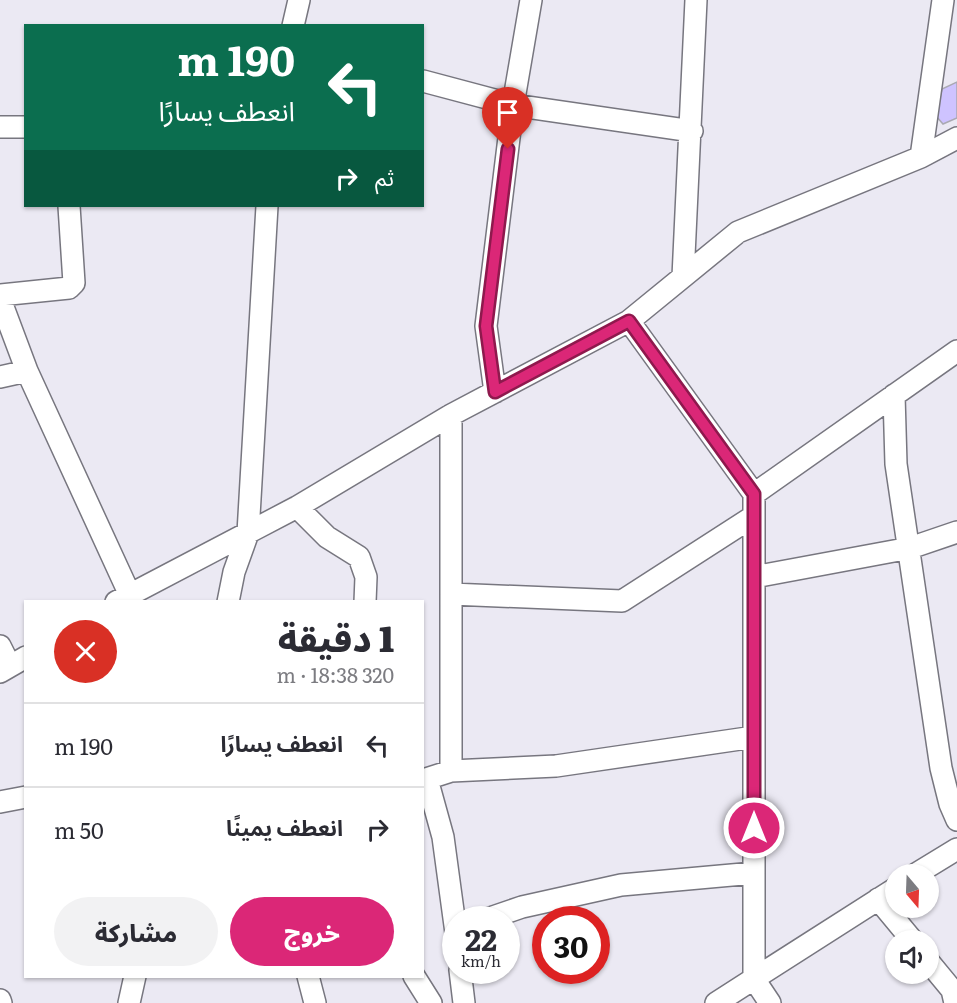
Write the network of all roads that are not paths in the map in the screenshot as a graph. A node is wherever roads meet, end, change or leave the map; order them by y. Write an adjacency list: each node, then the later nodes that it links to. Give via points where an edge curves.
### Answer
1 (299, 0): 5 (street)
2 (531, 0): 7 (street)
3 (696, 0): 10 (street)
4 (944, 0): 12 (street)
5 (293, 24)
6 (424, 81): 7 (street)
7 (513, 105): 10 (street); 21 (street, via 486,326)
8 (0, 127): 9 (street)
9 (24, 127)
10 (692, 131): 15 (street)
11 (957, 138): 12 (street)
12 (921, 157): 15 (street, via 738,232)
13 (69, 207): 16 (street, via 75,283 69,288)
14 (267, 207): 28 (street)
15 (682, 277): 17 (street)
16 (0, 297): 19 (street)
17 (629, 321): 21 (street); 24 (street)
18 (957, 351): 22 (street)
19 (27, 371): 20 (street); 32 (street)
20 (0, 376)
21 (495, 392): 23 (street)
22 (894, 395): 24 (street); 29 (street, via 896,464)
23 (450, 415): 25 (street); 31 (street)
24 (754, 494): 26 (street)
25 (297, 507): 28 (street); 34 (street, via 327,537 359,557 366,577)
26 (754, 516): 30 (street); 31 (street, via 622,602)
27 (957, 532): 29 (street)
28 (248, 533): 32 (street); 33 (street)
29 (909, 548): 30 (street); 42 (street, via 941,768)
30 (754, 577): 37 (street)
31 (451, 594): 38 (street)
32 (122, 597)
33 (228, 600)
34 (365, 600)
35 (0, 645): 36 (street)
36 (12, 665)
37 (754, 737): 38 (street, via 556,766); 45 (street)
38 (451, 771): 39 (street)
39 (425, 779): 48 (street, via 443,837)
40 (24, 797): 41 (street)
41 (0, 802)
42 (957, 820)
43 (957, 849): 44 (street)
44 (932, 864)
45 (754, 873): 49 (street, via 621,885); 55 (street)
46 (885, 895): 47 (street)
47 (878, 899): 50 (street); 55 (street)
48 (453, 906)
49 (520, 908)
50 (904, 930)
51 (939, 974): 63 (street, via 952,990)
52 (135, 978): 57 (street)
53 (309, 978): 58 (street)
54 (415, 978): 59 (street)
55 (754, 979): 61 (street); 62 (street)
56 (462, 984): 60 (street)
57 (129, 1003)
58 (315, 1003)
59 (431, 1003)
60 (464, 1003)
61 (716, 1003)
62 (770, 1003)
63 (955, 1003)

